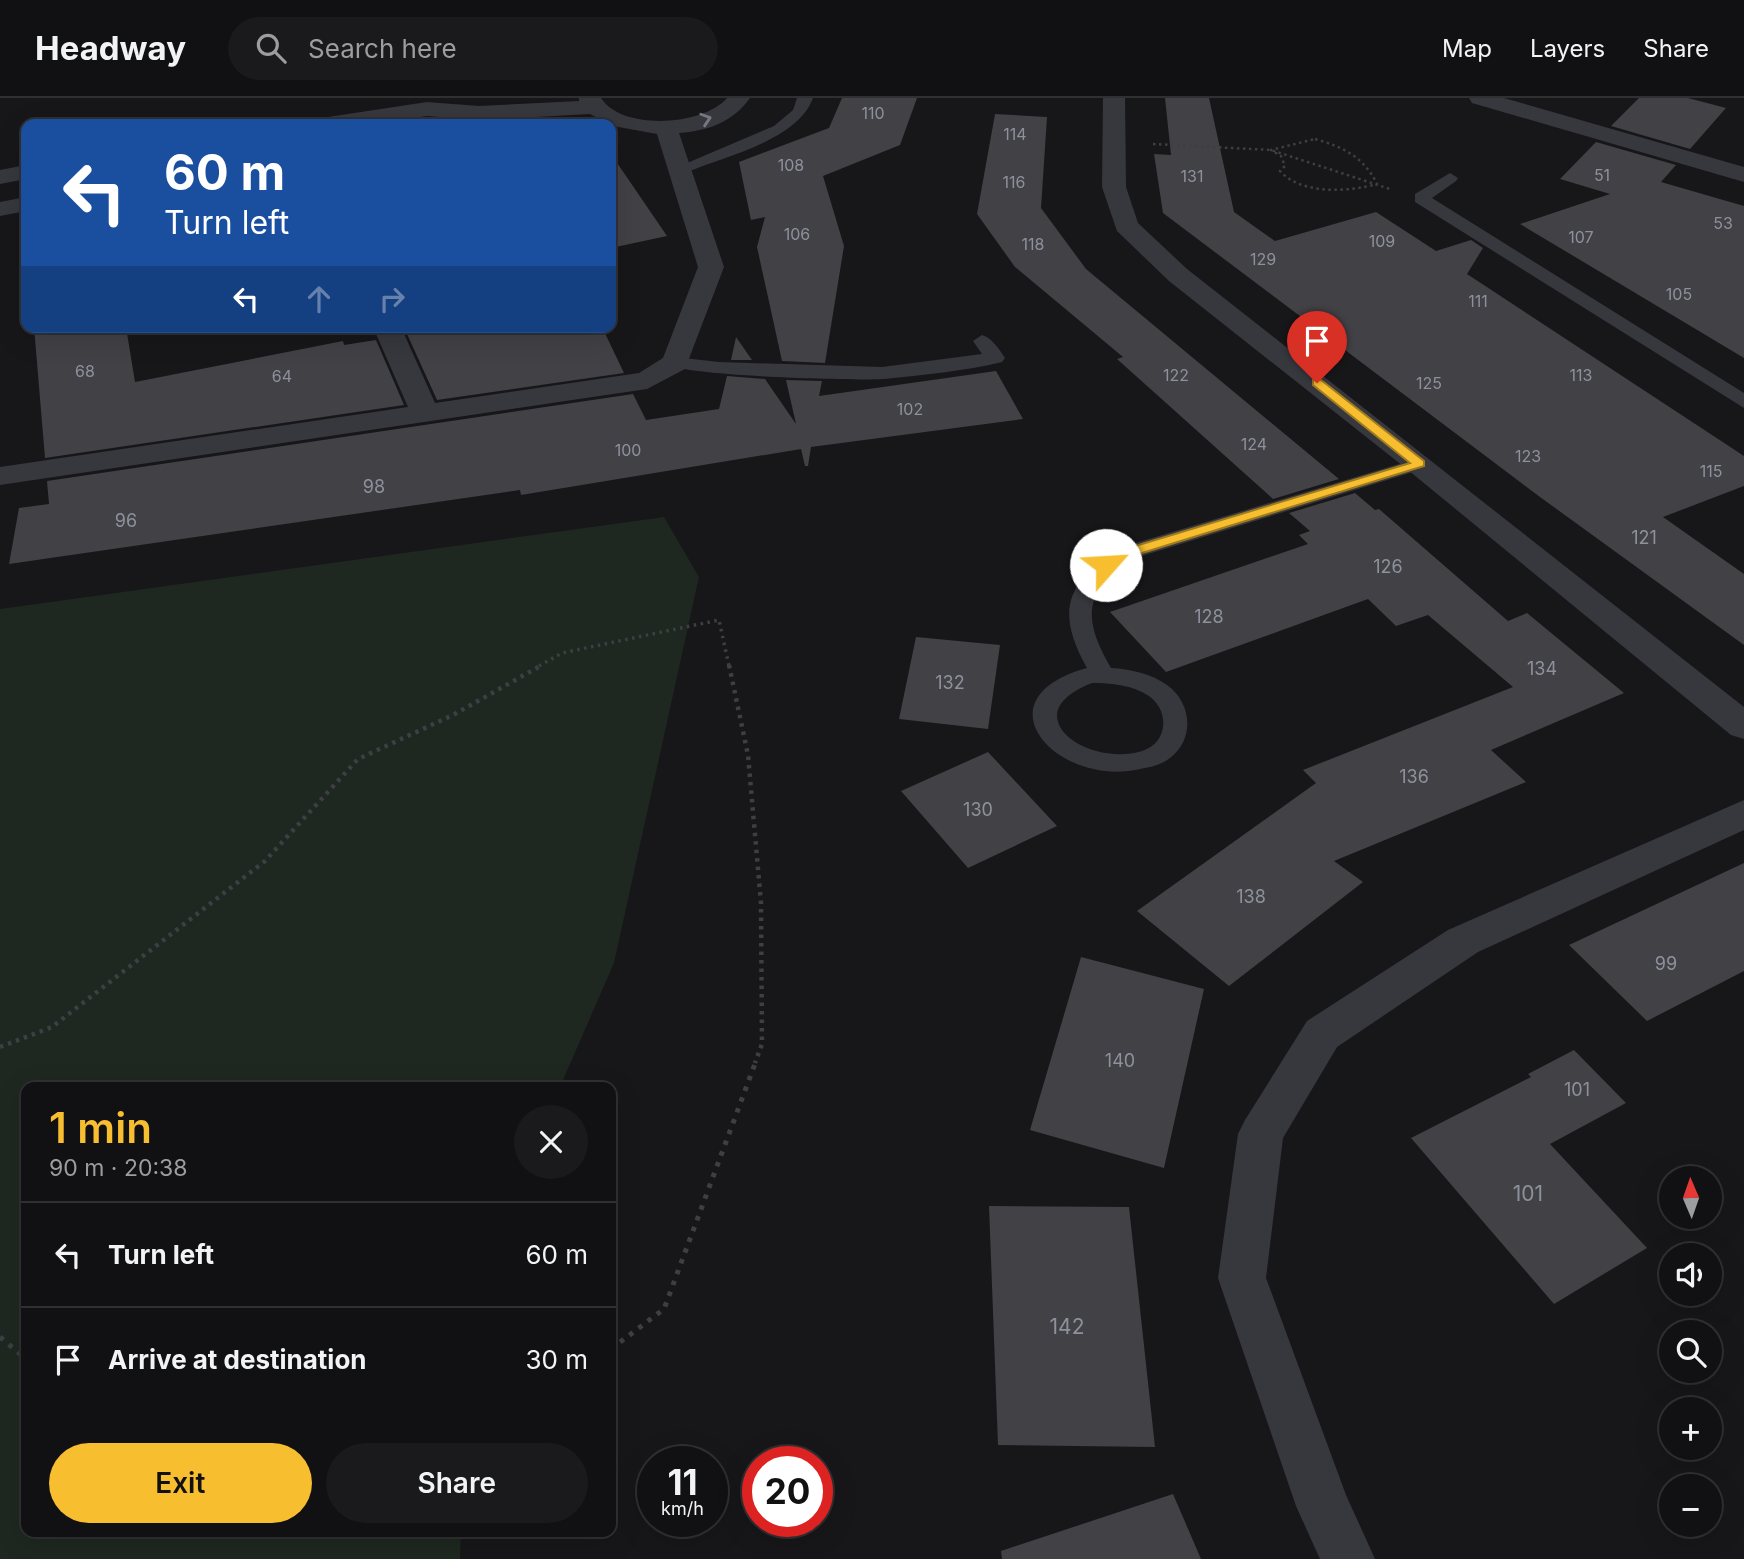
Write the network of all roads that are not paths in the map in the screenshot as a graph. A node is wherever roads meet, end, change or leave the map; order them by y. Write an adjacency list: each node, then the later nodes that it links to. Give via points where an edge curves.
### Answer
1 (739, 98): 10 (street, one-way to 1, via 723,113)
2 (805, 98): 11 (lane, via 800,112 780,129)
3 (1114, 98): 23 (street, via 1114,187 1126,226 1178,275)
4 (1480, 98): 13 (street)
5 (592, 102): 7 (street); 8 (street, via 598,113)
6 (361, 119): 7 (street, via 426,109)
7 (469, 119)
8 (612, 119)
9 (616, 121): 10 (street)
10 (666, 127): 11 (street)
11 (681, 169): 20 (street, via 711,267)
12 (21, 173): 14 (street)
13 (1744, 175)
14 (0, 177)
15 (1450, 178): 21 (lane, via 1421,198)
16 (21, 205): 17 (street)
17 (0, 209)
18 (390, 333): 22 (street)
19 (982, 341): 20 (lane, via 995,358 900,372)
20 (675, 363): 22 (street, via 647,380)
21 (1744, 402)
22 (426, 415): 24 (street)
23 (1419, 464): 25 (lane, via 1137,550 1106,565 1086,587 1077,615 1085,645); 26 (street)
24 (0, 476)
25 (1103, 674): 25 (lane, via 1079,677 1052,694 1044,710 1046,728 1079,757 1104,765 1154,757 1174,736 1173,709 1150,686)
26 (1744, 726)
27 (1744, 814): 28 (street, via 1462,941 1322,1034 1261,1134 1242,1278 1323,1506)
28 (1348, 1559)

